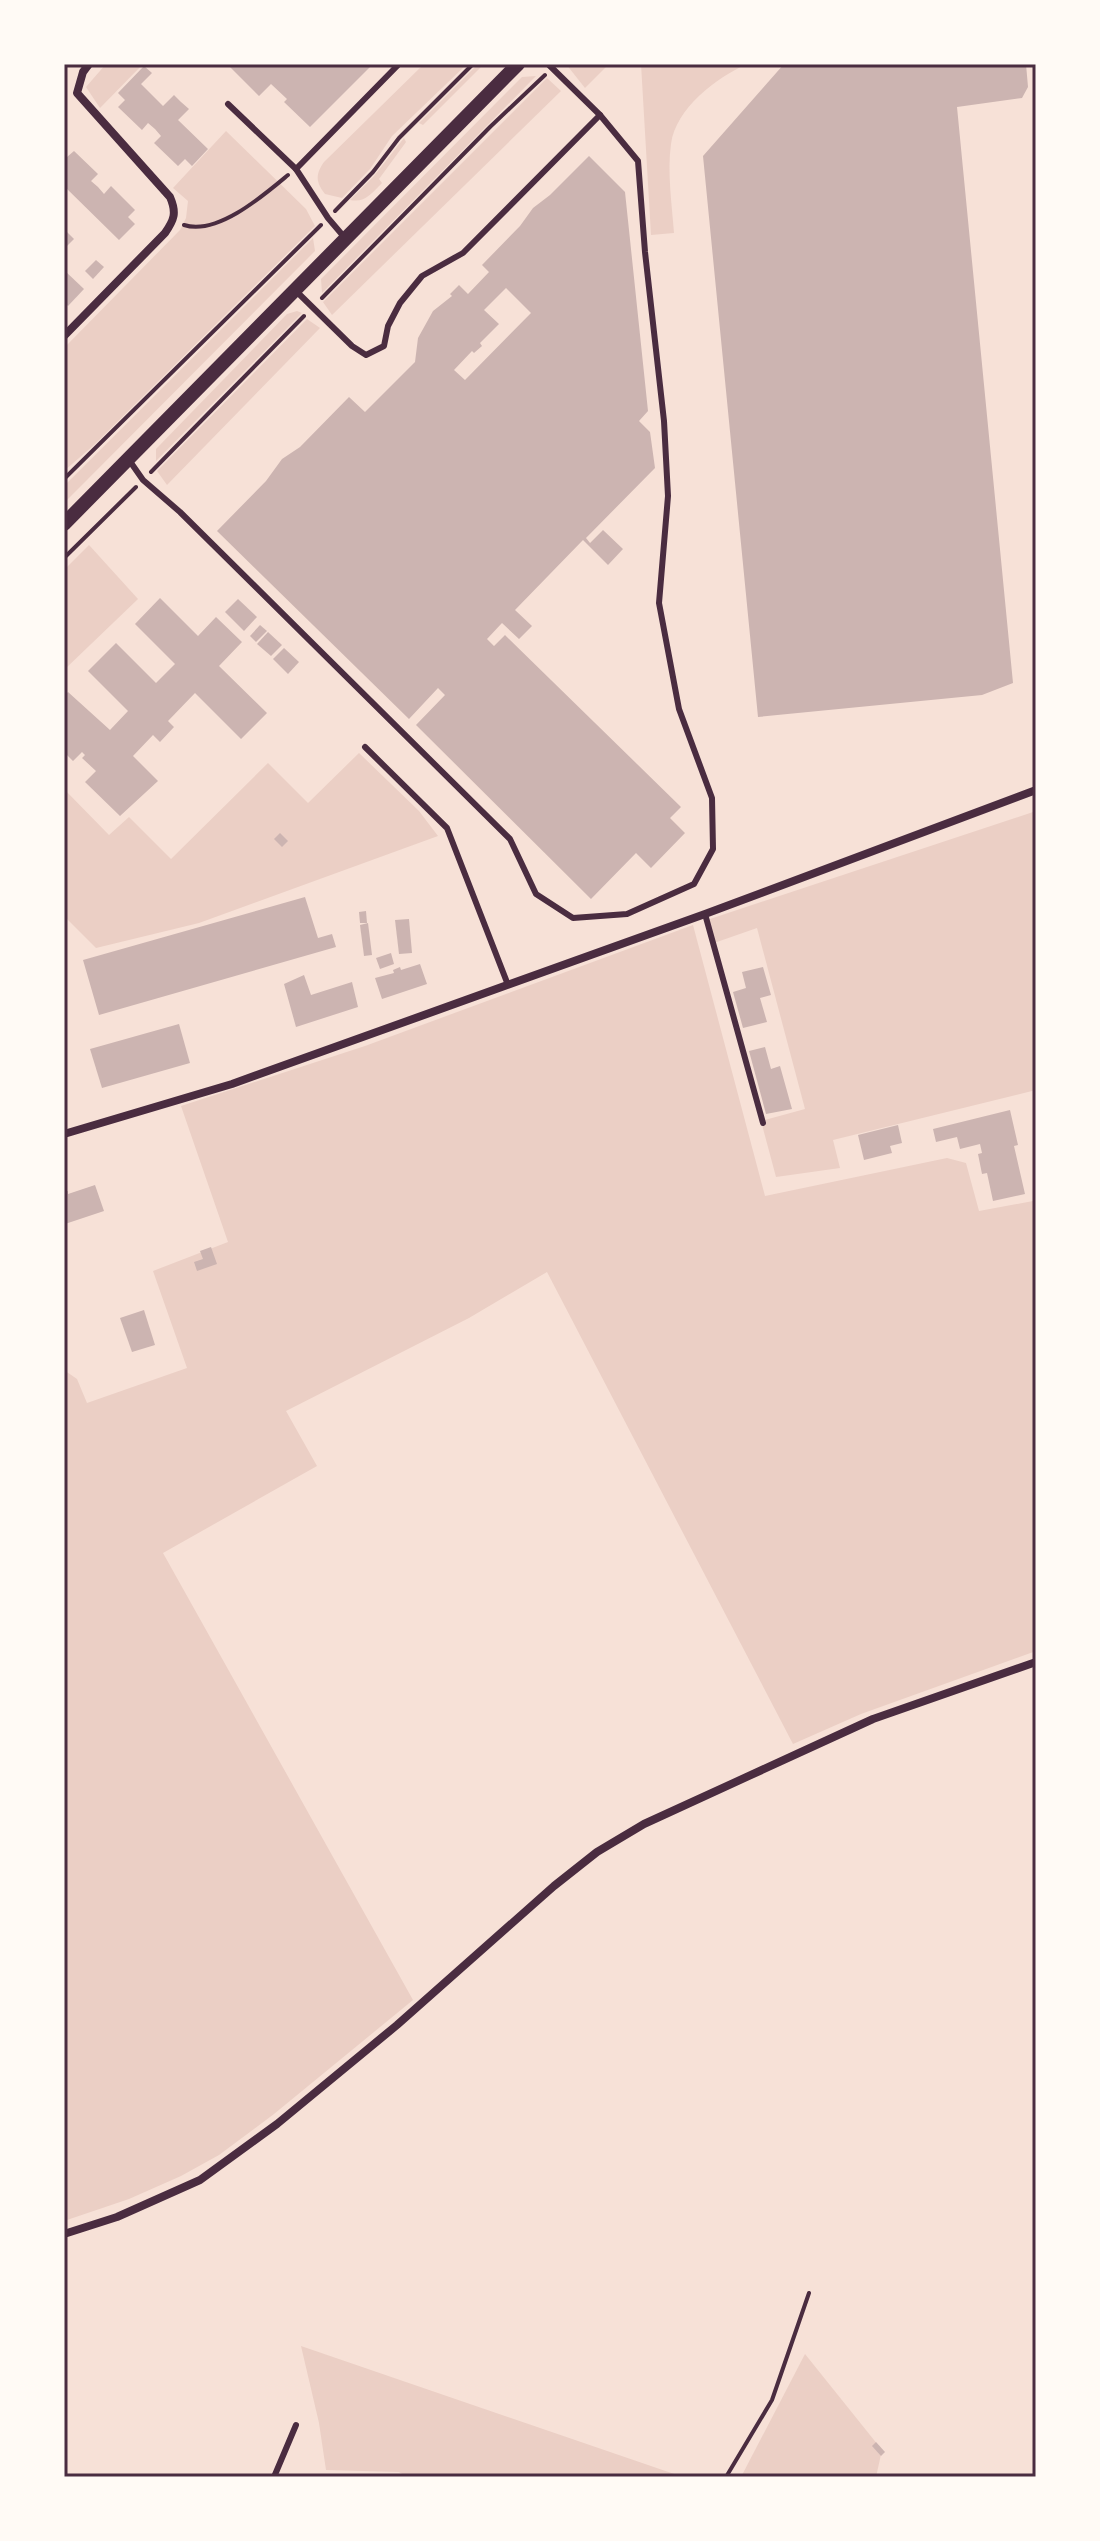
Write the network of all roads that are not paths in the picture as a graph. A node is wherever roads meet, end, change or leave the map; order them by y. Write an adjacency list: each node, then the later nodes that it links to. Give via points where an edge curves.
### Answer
1 (89, 64): 10 (street, via 77,93 176,210 165,233)
2 (399, 64): 7 (lane)
3 (518, 64): 8 (street)
4 (548, 64): 6 (lane)
5 (228, 104): 7 (lane)
6 (600, 115): 9 (lane, via 463,253 422,276 400,303 384,346 366,355); 11 (lane, via 638,161 668,496 659,603 679,709 712,798 713,849 694,884 627,914 573,918 536,894 510,839 143,480)
7 (296, 169): 8 (lane)
8 (345, 238): 9 (street)
9 (295, 290): 11 (street)
10 (64, 336)
11 (129, 460): 12 (street)
12 (64, 524)
13 (365, 747): 16 (lane, via 447,828)
14 (1036, 790): 15 (street)
15 (705, 914): 16 (street); 17 (lane)
16 (508, 985): 18 (street, via 232,1084)
17 (763, 1123)
18 (64, 1134)
19 (1036, 1662): 20 (street, via 873,1719 632,1831 554,1886 385,2035 213,2171 117,2217)
20 (64, 2234)
21 (296, 2425): 22 (lane)
22 (274, 2477)

